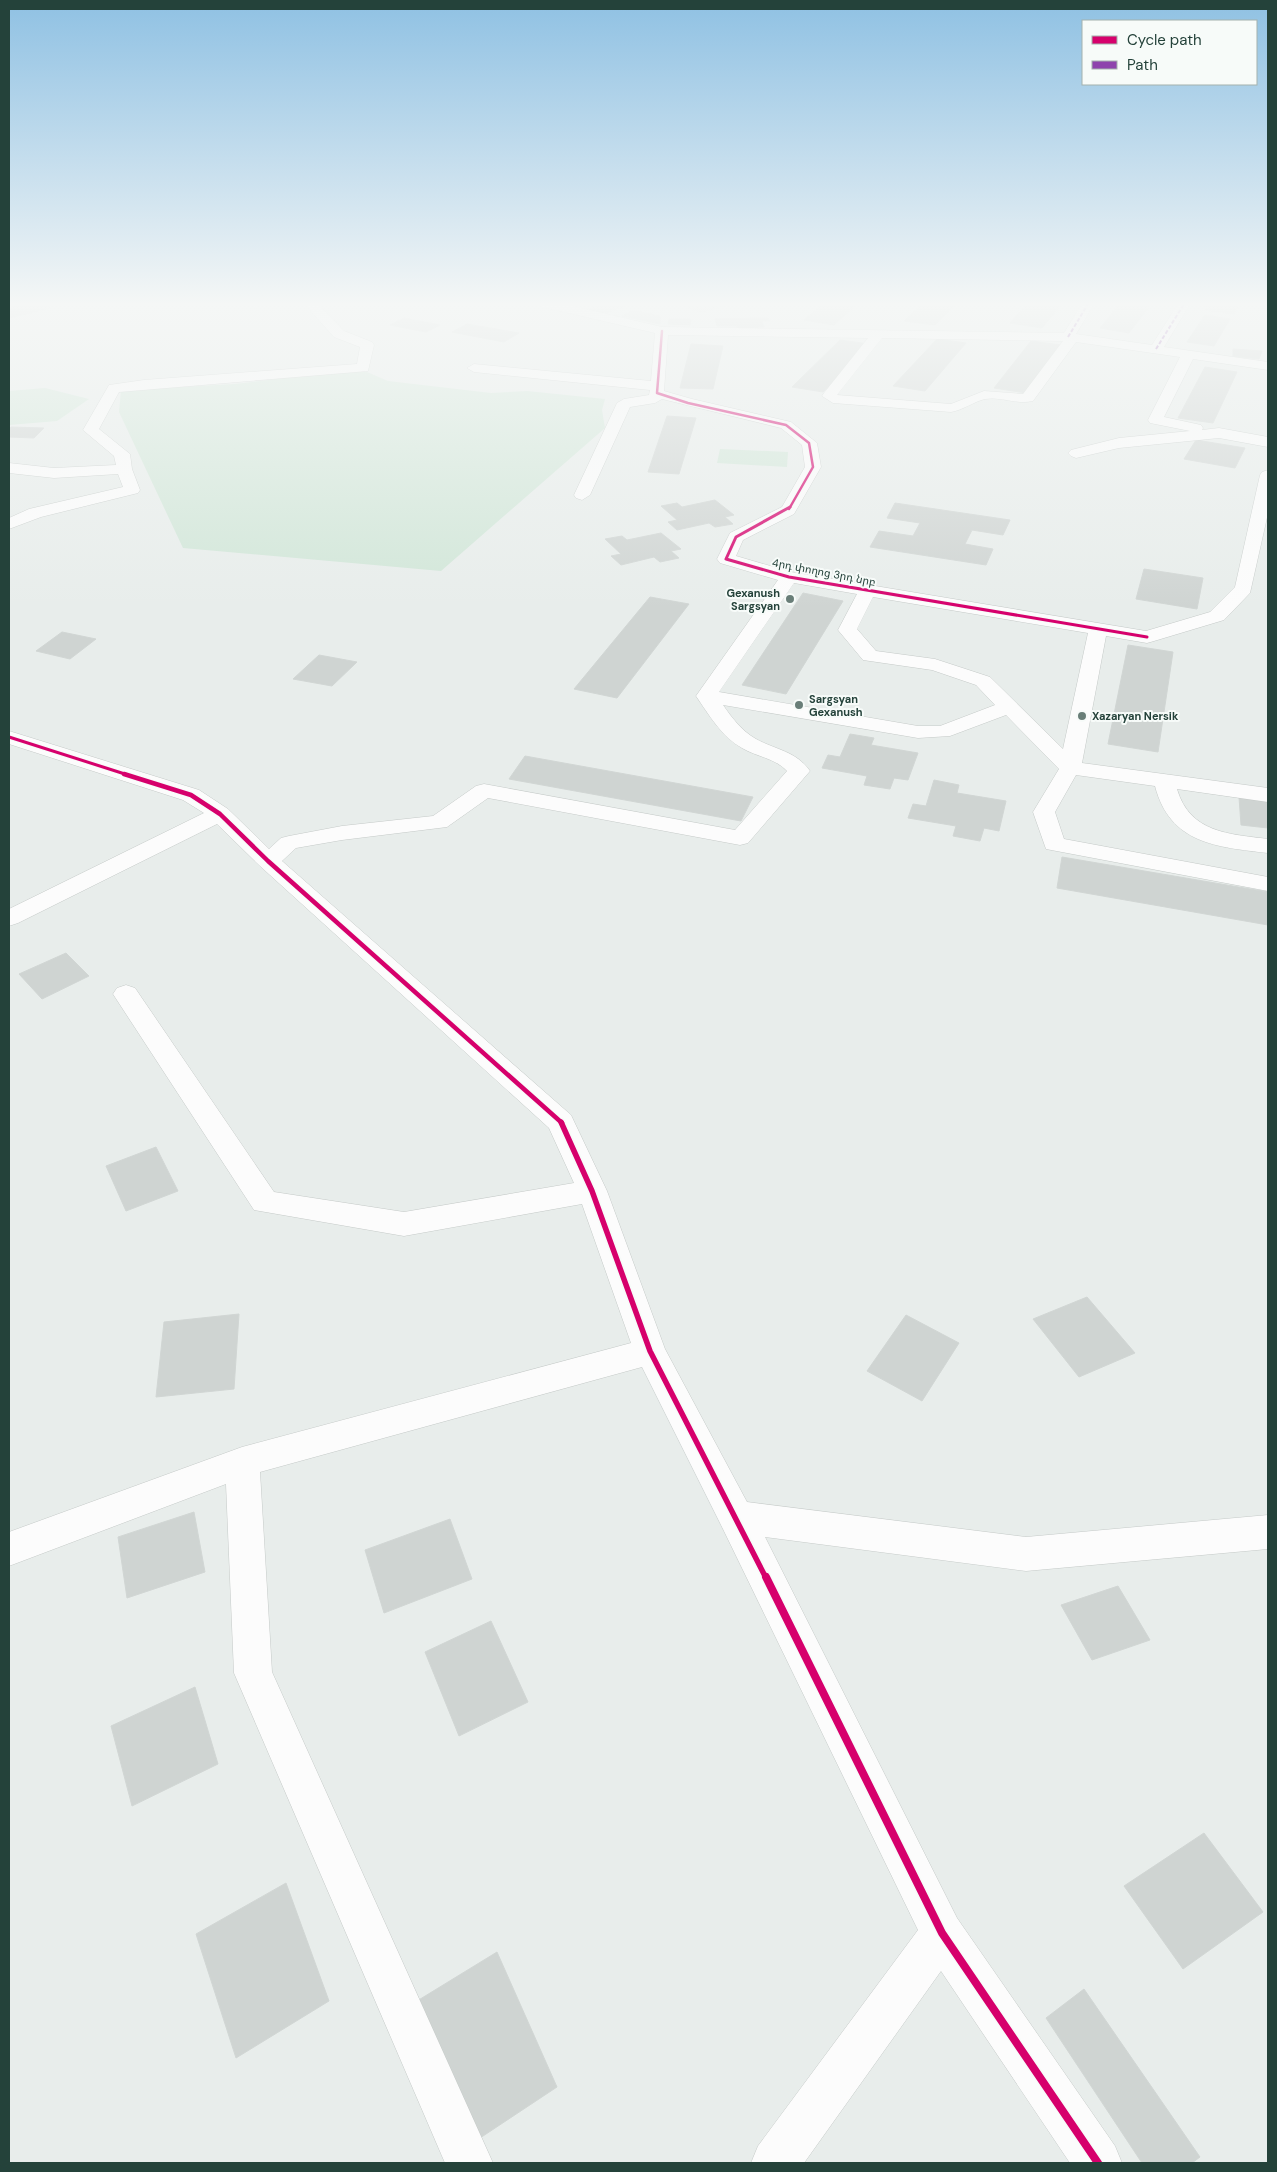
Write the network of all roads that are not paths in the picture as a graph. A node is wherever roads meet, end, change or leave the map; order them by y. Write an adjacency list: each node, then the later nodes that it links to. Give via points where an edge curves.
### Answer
1 (105, 405): 11 (street, via 92,430 122,454)
2 (623, 405): 13 (street)
3 (699, 405): 15 (street, 4րդ փողոց 3րդ նրբ, via 786,425 809,443 812,467 788,510 736,537 726,559)
4 (916, 405): 5 (street, via 951,408)
5 (963, 405)
6 (1163, 405): 7 (street, via 1156,420)
7 (1219, 433): 8 (street); 9 (street, via 1119,443)
8 (1268, 442)
9 (1076, 453)
10 (9, 468): 11 (street, via 54,473)
11 (124, 468): 14 (street, via 132,490 35,513)
12 (1268, 475): 17 (street, 4րդ փողոց 3րդ նրբ, via 1244,589 1217,616 1147,637)
13 (582, 495)
14 (9, 524)
15 (789, 577): 16 (street, 4րդ փողոց 3րդ նրբ); 18 (street)
16 (867, 591): 17 (street, 4րդ փողոց 3րդ նրբ); 19 (street, via 848,630 870,656 935,665 983,681)
17 (1098, 629): 21 (street)
18 (706, 696): 19 (street, via 918,732 943,732); 26 (street, via 726,726 744,741 791,760 799,771 740,838 484,791 439,822 342,833 289,843)
19 (1008, 707): 21 (street)
20 (9, 738): 24 (street, via 191,795)
21 (1070, 768): 22 (street); 27 (street, via 1044,812 1054,844)
22 (1164, 781): 23 (street); 25 (street, via 1174,811 1188,824 1214,838)
23 (1268, 795)
24 (220, 814): 26 (street); 28 (street)
25 (1268, 846)
26 (268, 861): 30 (street, via 561,1122)
27 (1268, 884)
28 (9, 918)
29 (126, 994): 30 (street, via 265,1202 404,1224)
30 (592, 1191): 31 (street)
31 (650, 1352): 32 (street); 33 (street)
32 (242, 1462): 35 (street); 37 (street, via 252,1673)
33 (736, 1517): 34 (street, via 1026,1554); 36 (street)
34 (1268, 1532)
35 (9, 1549)
36 (942, 1932): 38 (street); 39 (street)
37 (469, 2163)
38 (775, 2163)
39 (1098, 2163)

